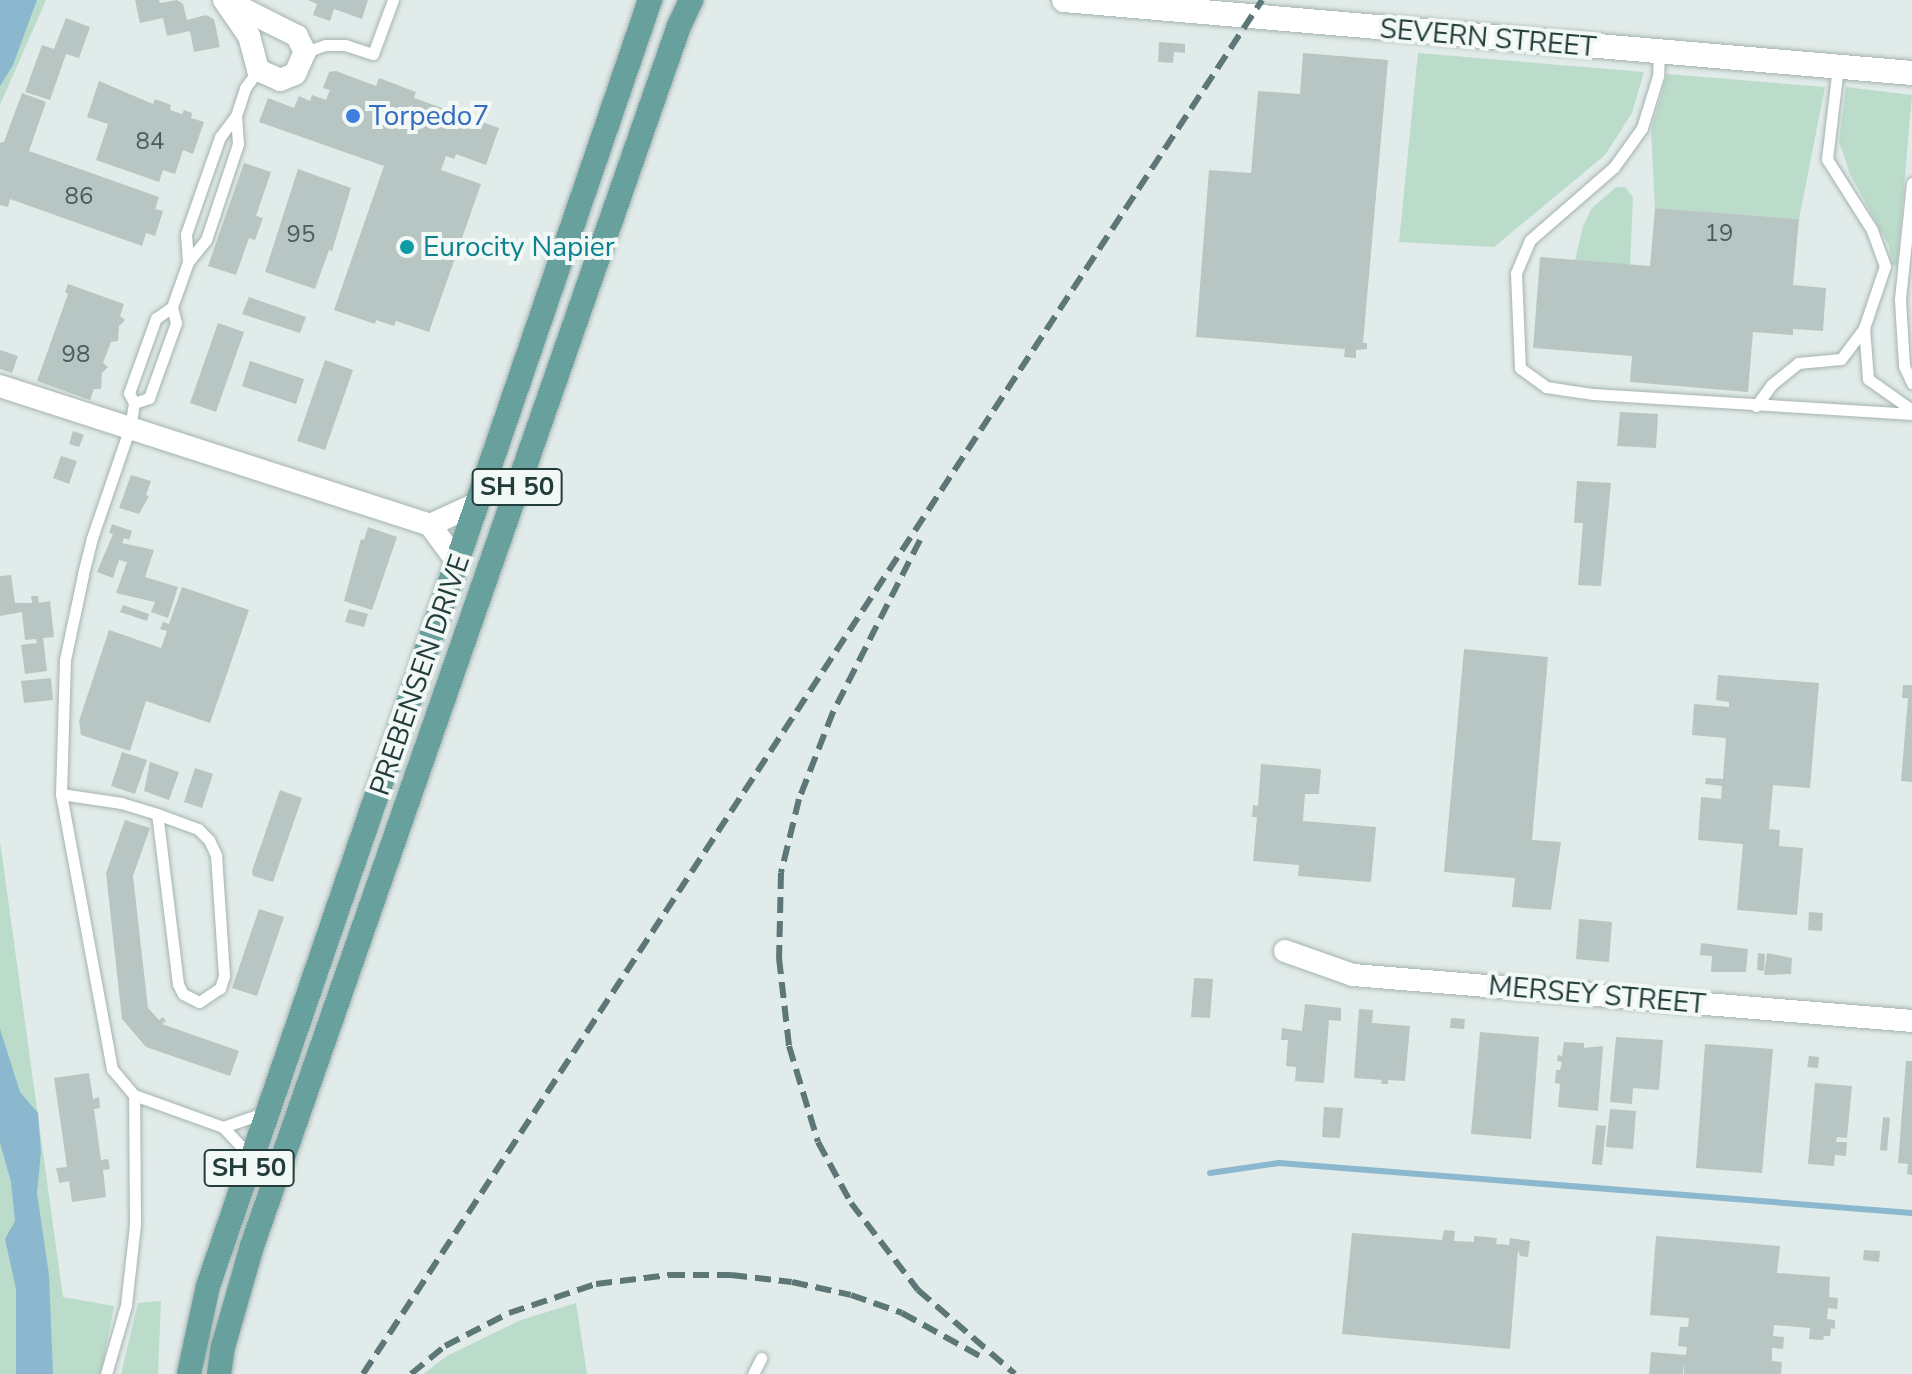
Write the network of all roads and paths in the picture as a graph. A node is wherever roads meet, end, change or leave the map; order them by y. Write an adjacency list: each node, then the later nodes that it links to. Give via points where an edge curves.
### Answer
1 (224, 0): 6 (street); 9 (street, via 240,19)
2 (393, 0): 7 (lane, via 373,54 345,45)
3 (650, 0): 23 (main road, PREBENSEN DRIVE / SH 50)
4 (691, 0): 37 (main road, PREBENSEN DRIVE / SH 50, via 252,1246)
5 (1064, 0): 8 (street, SEVERN STREET)
6 (282, 28): 7 (street, via 297,36); 9 (street, via 264,32)
7 (305, 52): 9 (street, via 301,68 288,79 271,79)
8 (1659, 52): 10 (street, SEVERN STREET); 20 (lane, via 1658,76 1642,128 1614,167 1530,240 1516,273 1520,368 1546,387)
9 (255, 62): 12 (lane)
10 (1838, 67): 11 (street, SEVERN STREET); 16 (lane, via 1827,159 1872,230 1885,266)
11 (1912, 73)
12 (236, 116): 14 (lane, via 220,137 186,234); 14 (lane, via 238,144 206,240)
13 (1912, 183): 17 (lane, via 1900,300 1904,366)
14 (188, 262): 15 (lane)
15 (172, 307): 19 (lane, via 156,318 129,393); 19 (lane, via 176,323 149,398)
16 (1864, 328): 20 (lane, via 1841,359 1798,363); 21 (lane, via 1868,379)
17 (1912, 383)
18 (0, 386): 22 (street)
19 (134, 403): 22 (lane)
20 (1756, 406): 21 (lane)
21 (1912, 412)
22 (130, 427): 24 (street); 26 (lane, via 92,538 65,660)
23 (478, 503): 24 (street); 25 (main road, PREBENSEN DRIVE / SH 50)
24 (430, 525): 25 (street)
25 (458, 563): 31 (main road, PREBENSEN DRIVE / SH 50)
26 (61, 794): 27 (lane); 30 (lane, via 112,1069)
27 (157, 814): 27 (lane, via 198,829 216,855 224,976 220,988 199,1002 183,994 178,984)
28 (1285, 951): 29 (street, MERSEY STREET, via 1353,975)
29 (1912, 1021)
30 (134, 1095): 32 (lane); 35 (lane, via 135,1225 126,1305)
31 (269, 1111): 32 (lane); 33 (main road, PREBENSEN DRIVE / SH 50)
32 (223, 1127): 33 (lane)
33 (252, 1158): 36 (main road, PREBENSEN DRIVE / SH 50, via 208,1286)
34 (761, 1358): 38 (lane)
35 (106, 1374)
36 (189, 1374)
37 (219, 1374)
38 (753, 1374)

